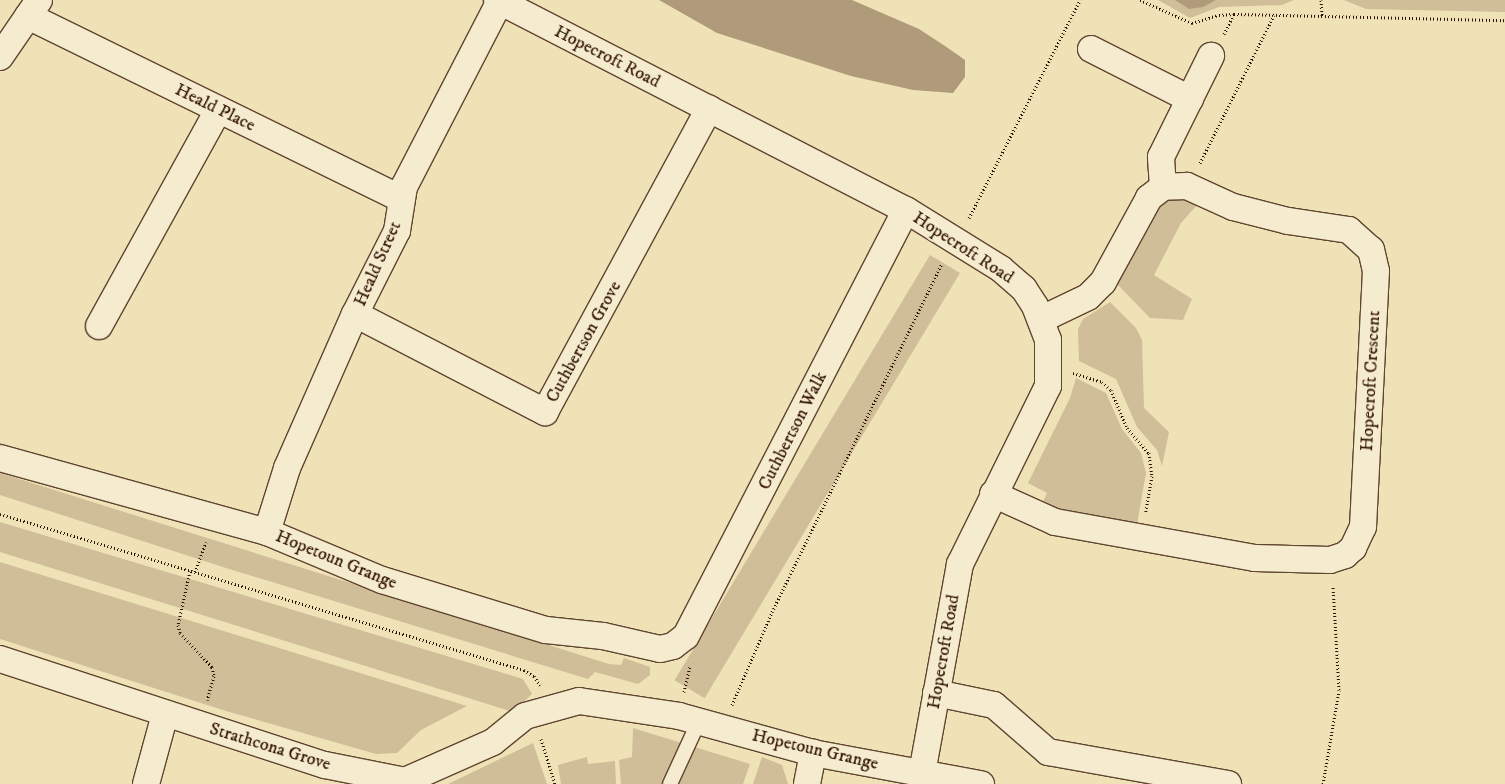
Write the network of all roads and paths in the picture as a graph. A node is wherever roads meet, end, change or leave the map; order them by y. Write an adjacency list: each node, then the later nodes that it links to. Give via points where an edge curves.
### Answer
1 (1080, 0): 18 (path)
2 (1140, 0): 6 (path, via 1192,23 1219,15)
3 (1321, 0): 7 (path)
4 (498, 1): 13 (street, Hopecroft Road); 16 (street, Heald Street, via 404,187)
5 (33, 8): 11 (street); 14 (street, Heald Place)
6 (1274, 15): 7 (path); 15 (path)
7 (1322, 16): 8 (path)
8 (1505, 20)
9 (1091, 49): 12 (street)
10 (1211, 56): 12 (street)
11 (0, 57)
12 (1190, 99): 15 (street, via 1161,157)
13 (709, 109): 17 (street, Hopecroft Road); 19 (street, Cuthbertson Grove, via 545,412)
14 (218, 110): 16 (street, Heald Place); 21 (street, via 145,265)
15 (1175, 186): 20 (street, via 1149,198 1103,282 1088,297); 28 (street, Hopecroft Crescent, via 1233,207 1288,221 1348,230 1371,250 1376,271 1363,527 1353,548 1345,555)
16 (402, 199): 19 (street, Heald Street, via 397,230)
17 (906, 210): 18 (street, Hopecroft Road); 30 (street, Cuthbertson Walk, via 686,636)
18 (960, 232): 20 (street, Hopecroft Road, via 1024,289); 35 (path, via 777,603)
19 (355, 314): 26 (street, Heald Street, via 287,468)
20 (1042, 319): 22 (street, Hopecroft Road, via 1048,340)
21 (99, 326)
22 (1050, 369): 24 (street, Hopecroft Road, via 1042,403); 27 (path, via 1084,375 1112,390 1127,428 1149,453 1152,476)
23 (0, 458): 26 (street, Hopetoun Grange)
24 (993, 494): 27 (street, Hopecroft Crescent, via 1055,522); 32 (street, Hopecroft Road, via 960,564)
25 (0, 514): 29 (path)
26 (267, 532): 30 (street, Hopetoun Grange, via 382,580 546,630 603,636 660,648)
27 (1141, 539): 28 (street, Hopecroft Crescent, via 1255,558)
28 (1330, 560): 46 (path, via 1339,690)
29 (190, 571): 33 (path, via 524,670 534,676); 36 (path, via 178,625 180,633 212,667 214,676)
30 (673, 646)
31 (0, 659): 34 (street, Strathcona Grove)
32 (936, 693): 38 (street, Hopecroft Road); 45 (street, via 994,705 1048,752)
33 (548, 707): 35 (street, Strathcona Grove, via 579,701 601,702); 39 (street, Strathcona Grove, via 526,716 493,742); 41 (path, via 557,724 537,731 548,754)
34 (165, 714): 36 (street, Strathcona Grove); 40 (street)
35 (700, 721): 37 (street, Hopetoun Grange); 42 (lane)
36 (199, 724): 39 (street, Strathcona Grove, via 325,765)
37 (813, 753): 38 (street, Hopetoun Grange); 43 (street)
38 (922, 774): 44 (street, Hopetoun Grange)
39 (405, 782)
40 (146, 784)
41 (555, 784)
42 (670, 784)
43 (807, 784)
44 (981, 784)
45 (1228, 784)
46 (1323, 784)

